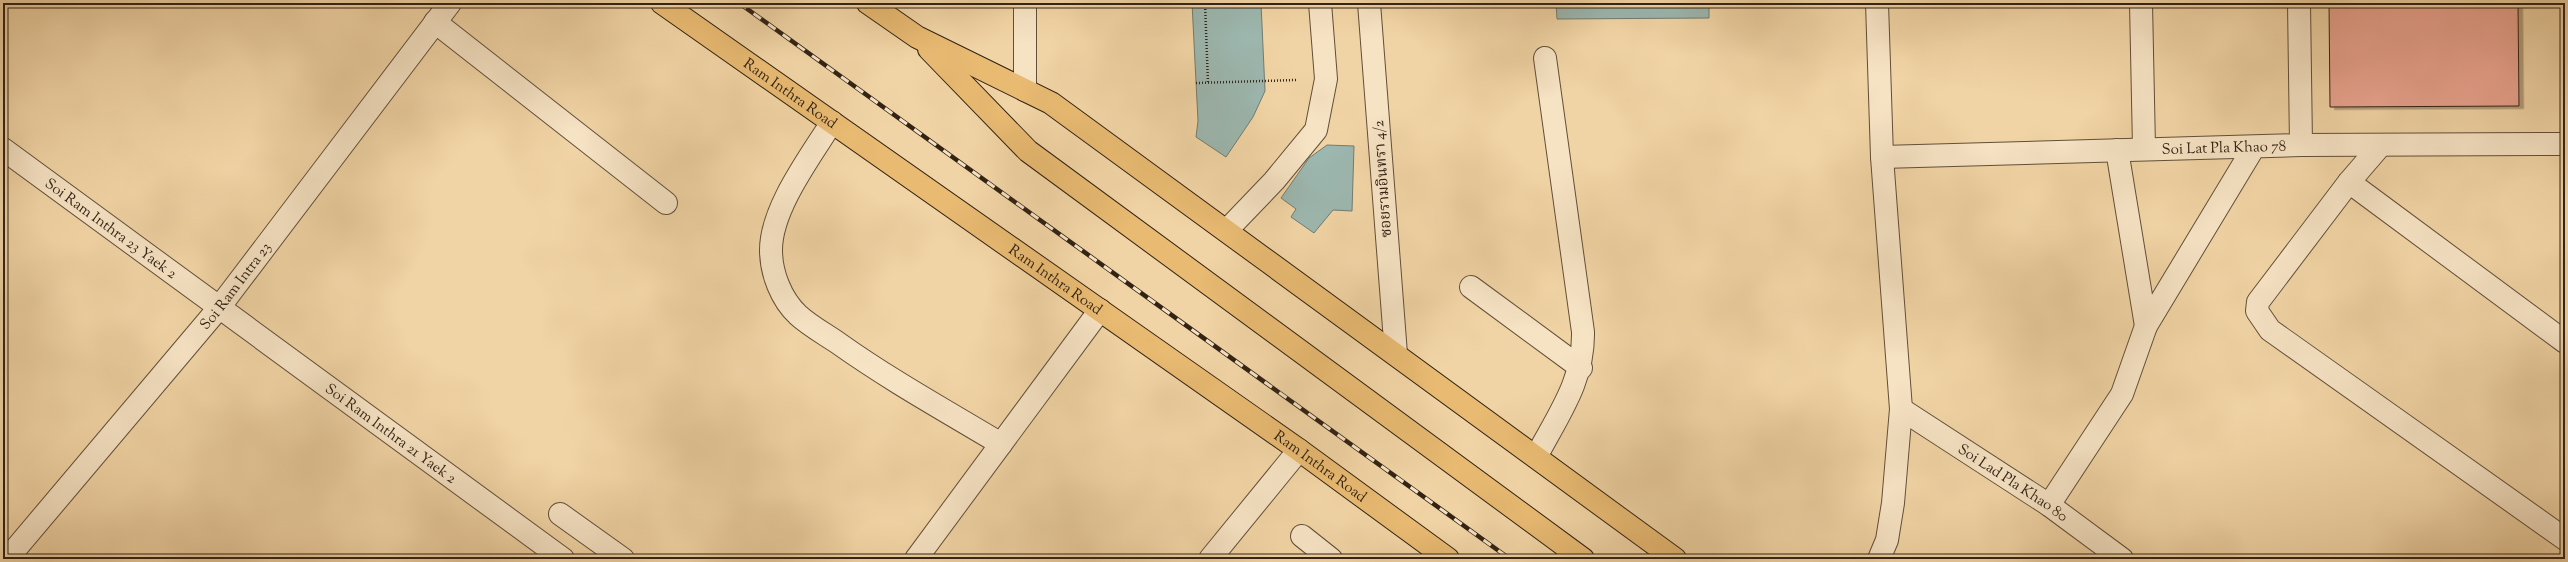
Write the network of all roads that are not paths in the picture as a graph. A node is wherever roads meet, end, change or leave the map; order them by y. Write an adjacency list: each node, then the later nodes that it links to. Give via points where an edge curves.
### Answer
1 (450, 3): 10 (street, Soi Ram Intra 23)
2 (662, 3): 14 (main road, Ram Inthra Road)
3 (868, 3): 11 (main road)
4 (1026, 3): 13 (street)
5 (1320, 3): 25 (street, via 1326,79 1316,130 1274,181)
6 (1368, 3): 31 (street, ซอยรามอินทรา 4/2)
7 (1877, 3): 22 (street)
8 (2141, 3): 19 (street)
9 (2299, 3): 16 (street)
10 (435, 22): 24 (street); 27 (street, Soi Ram Intra 23)
11 (917, 37): 13 (main road); 48 (main road, via 1028,151)
12 (1545, 58): 32 (street, via 1583,332)
13 (1025, 90): 25 (main road, via 1051,104)
14 (832, 122): 28 (main road, Ram Inthra Road); 34 (street, via 783,204 775,228 771,249 775,276 784,297 798,315 856,356)
15 (2565, 144): 17 (street, Soi Lat Pla Khao 78)
16 (2301, 145): 17 (street, Soi Lat Pla Khao 78); 18 (street, Soi Lat Pla Khao 78)
17 (2380, 146): 23 (street)
18 (2254, 147): 19 (street, Soi Lat Pla Khao 78); 29 (street)
19 (2144, 148): 21 (street, Soi Lat Pla Khao 78)
20 (3, 149): 27 (street, Soi Ram Inthra 23 Yaek 2)
21 (2116, 150): 22 (street, Soi Lat Pla Khao 78); 29 (street)
22 (1882, 157): 33 (street)
23 (2349, 182): 30 (street); 40 (street, via 2258,302 2257,311 2260,318 2270,330)
24 (666, 203)
25 (1227, 230): 31 (main road)
26 (1471, 287): 32 (street)
27 (218, 309): 41 (street, Soi Ram Intra 23); 42 (street, Soi Ram Inthra 21 Yaek 2)
28 (1100, 310): 34 (street); 35 (main road, Ram Inthra Road)
29 (2146, 326): 37 (street, via 2122,394)
30 (2565, 342)
31 (1396, 354): 36 (main road)
32 (1581, 368): 36 (street)
33 (1901, 409): 37 (street, Soi Lad Pla Khao 80); 50 (street, via 1893,503 1887,540)
34 (1001, 444): 44 (street)
35 (1299, 450): 45 (street); 47 (main road, Ram Inthra Road)
36 (1536, 457): 49 (main road)
37 (2049, 505): 51 (street, Soi Lad Pla Khao 80)
38 (560, 514): 43 (street)
39 (1302, 536): 46 (street)
40 (2565, 539)
41 (9, 549)
42 (563, 559)
43 (623, 559)
44 (916, 559)
45 (1210, 559)
46 (1331, 559)
47 (1448, 559)
48 (1583, 559)
49 (1675, 559)
50 (1879, 559)
51 (2122, 559)

